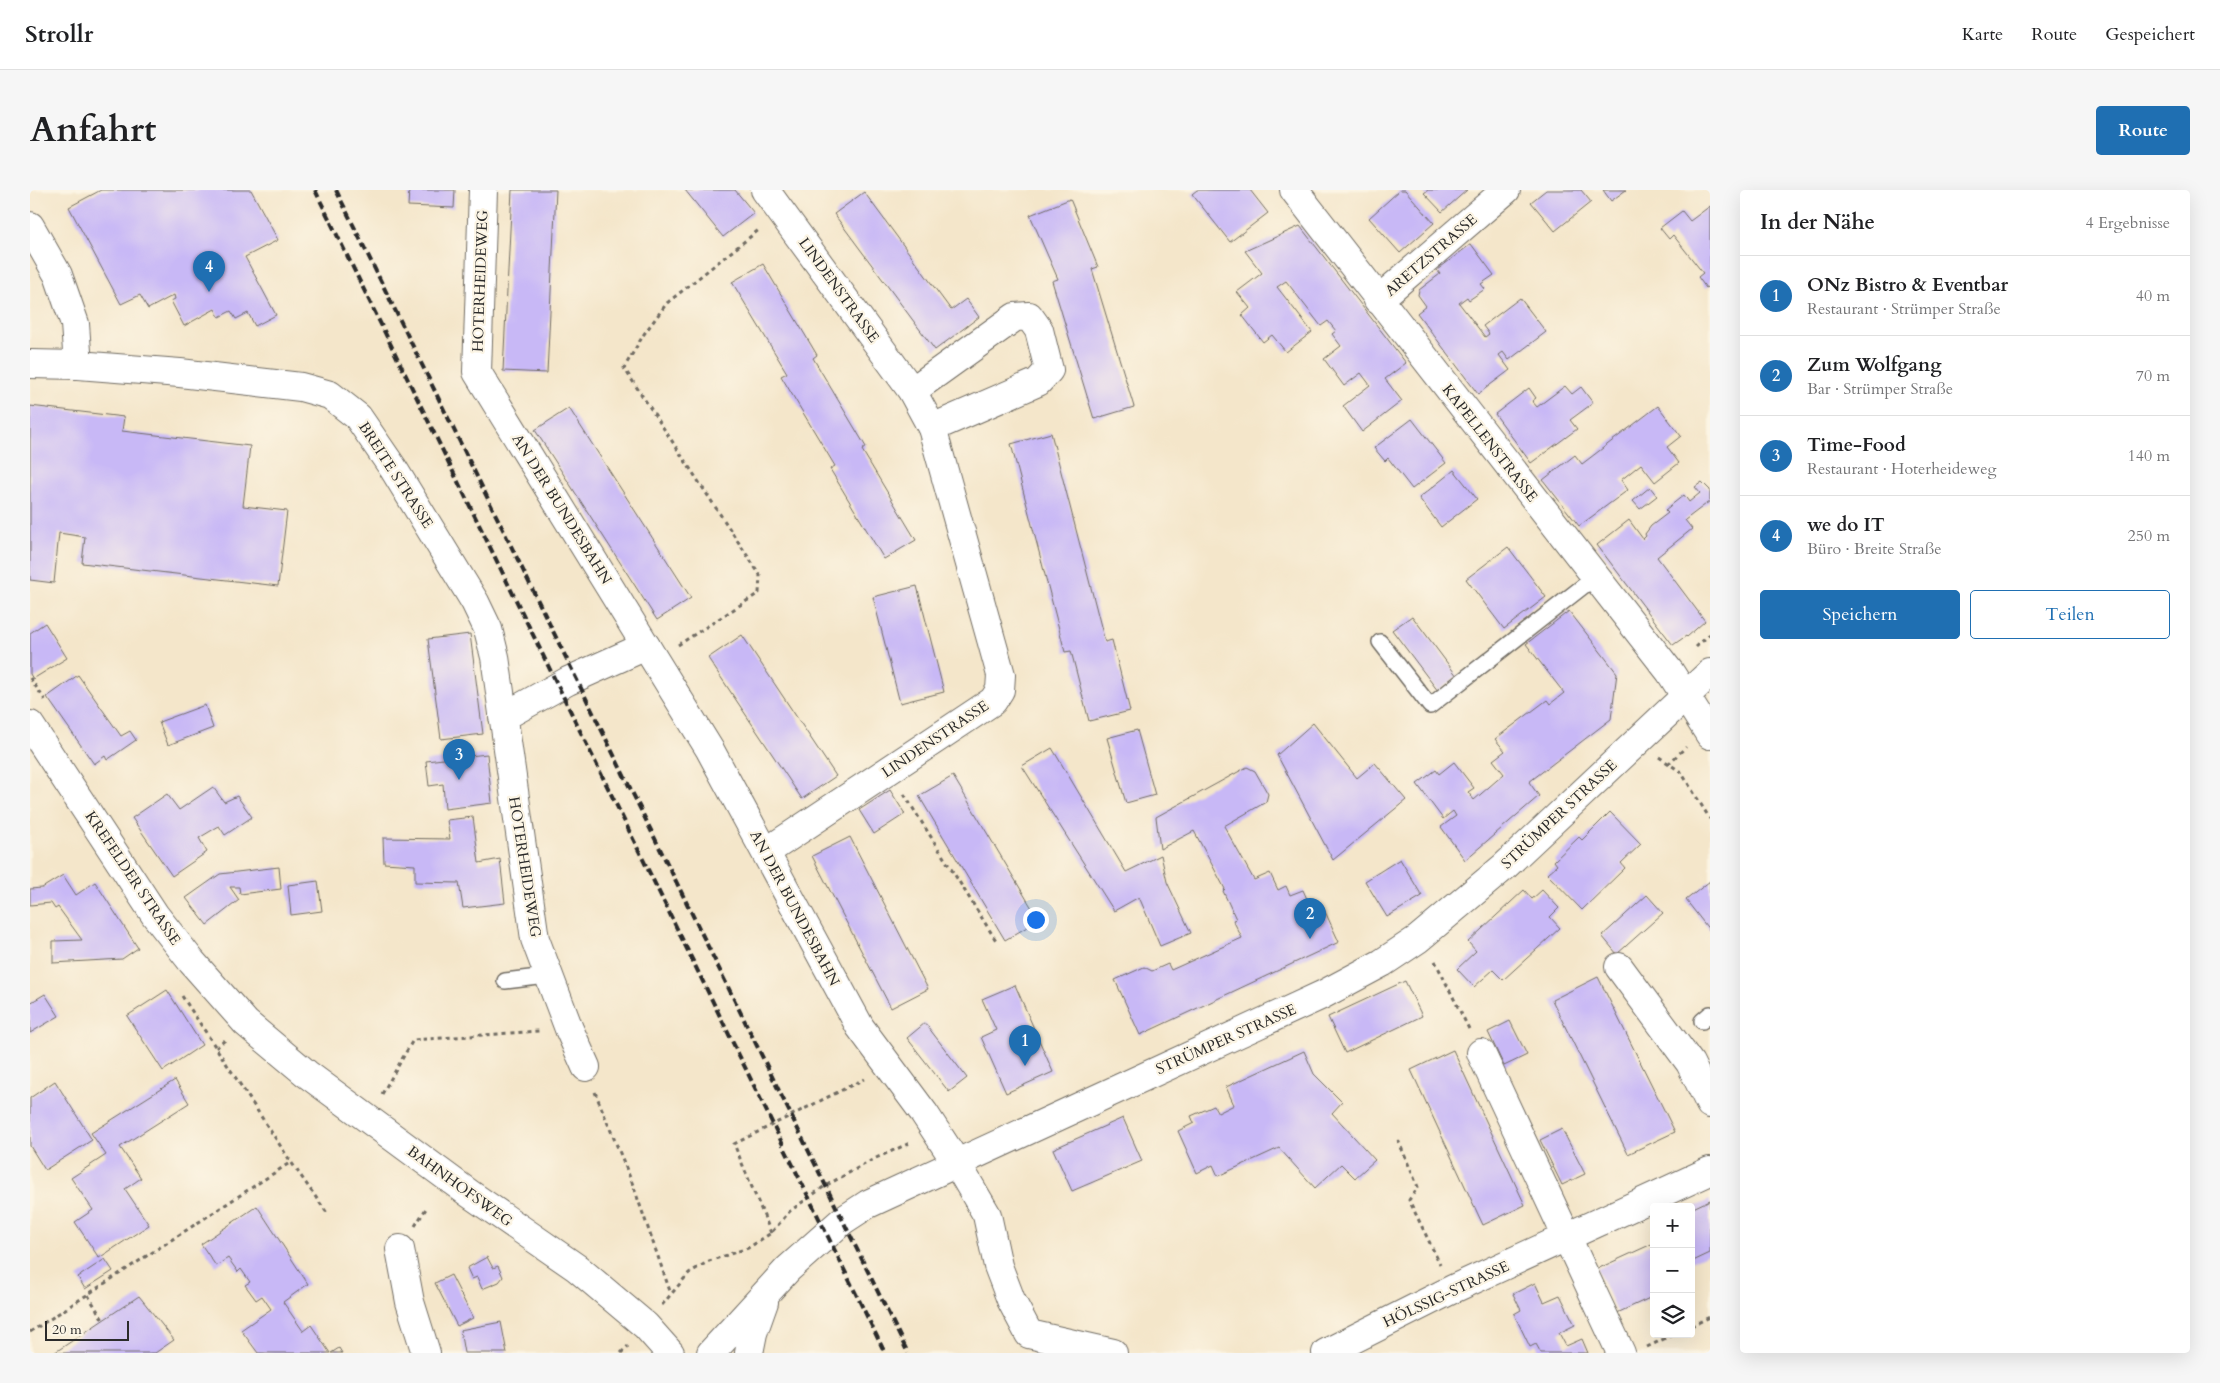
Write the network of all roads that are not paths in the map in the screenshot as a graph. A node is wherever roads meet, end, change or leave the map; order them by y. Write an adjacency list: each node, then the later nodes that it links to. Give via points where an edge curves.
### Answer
1 (483, 190): 9 (street, HOTERHEIDEWEG)
2 (765, 190): 10 (street, LINDENSTRASSE)
3 (1294, 190): 6 (street, KAPELLENSTRASSE)
4 (1506, 190): 6 (street, ARETZSTRASSE)
5 (30, 226): 8 (street, via 58,275 75,324)
6 (1378, 300): 12 (street, KAPELLENSTRASSE)
7 (30, 364): 8 (street, BREITE STRASSE)
8 (78, 365): 13 (street, BREITE STRASSE, via 180,372 301,387 330,395 358,417 393,468 475,602)
9 (477, 372): 15 (street, AN DER BUNDESBAHN)
10 (912, 391): 11 (street, LINDENSTRASSE); 11 (street, via 1015,317 1029,316 1039,330 1048,370 1038,382)
11 (932, 428): 21 (street, LINDENSTRASSE, via 1000,675 1000,690 993,701)
12 (1595, 577): 14 (lane, via 1430,706); 17 (street, KAPELLENSTRASSE, via 1670,672)
13 (488, 629): 18 (street, HOTERHEIDEWEG)
14 (1380, 642)
15 (650, 653): 18 (street, via 568,681); 21 (street, AN DER BUNDESBAHN, via 710,750)
16 (1710, 673): 17 (street, STRÜMPER STRASSE)
17 (1684, 696): 20 (street, KAPELLENSTRASSE); 29 (street, STRÜMPER STRASSE, via 1505,866 1418,939 1382,964 1322,995)
18 (503, 717): 23 (street, HOTERHEIDEWEG, via 529,911 534,939)
19 (30, 725): 25 (street, KREFELDER STRASSE, via 155,915)
20 (1710, 735)
21 (766, 852): 29 (street, AN DER BUNDESBAHN, via 860,1027)
22 (1619, 967): 28 (street, via 1690,1063)
23 (547, 976): 24 (lane); 27 (street, HOTERHEIDEWEG)
24 (505, 981)
25 (246, 1023): 36 (street, BAHNHOFSWEG, via 307,1074 577,1268 646,1326)
26 (1481, 1053): 31 (street)
27 (586, 1068)
28 (1710, 1104)
29 (956, 1162): 33 (street, STRÜMPER STRASSE, via 868,1204 842,1221); 39 (street, AN DER BUNDESBAHN, via 987,1215 998,1266 1029,1334)
30 (1710, 1171): 31 (street, HÖLSSIG-STRASSE)
31 (1568, 1238): 34 (street); 40 (street, HÖLSSIG-STRASSE, via 1453,1289)
32 (400, 1249): 35 (street, via 410,1302)
33 (767, 1292): 37 (street, STRÜMPER STRASSE); 38 (street)
34 (1632, 1351)
35 (426, 1353)
36 (670, 1353)
37 (711, 1353)
38 (749, 1353)
39 (1113, 1353)
40 (1326, 1353)

